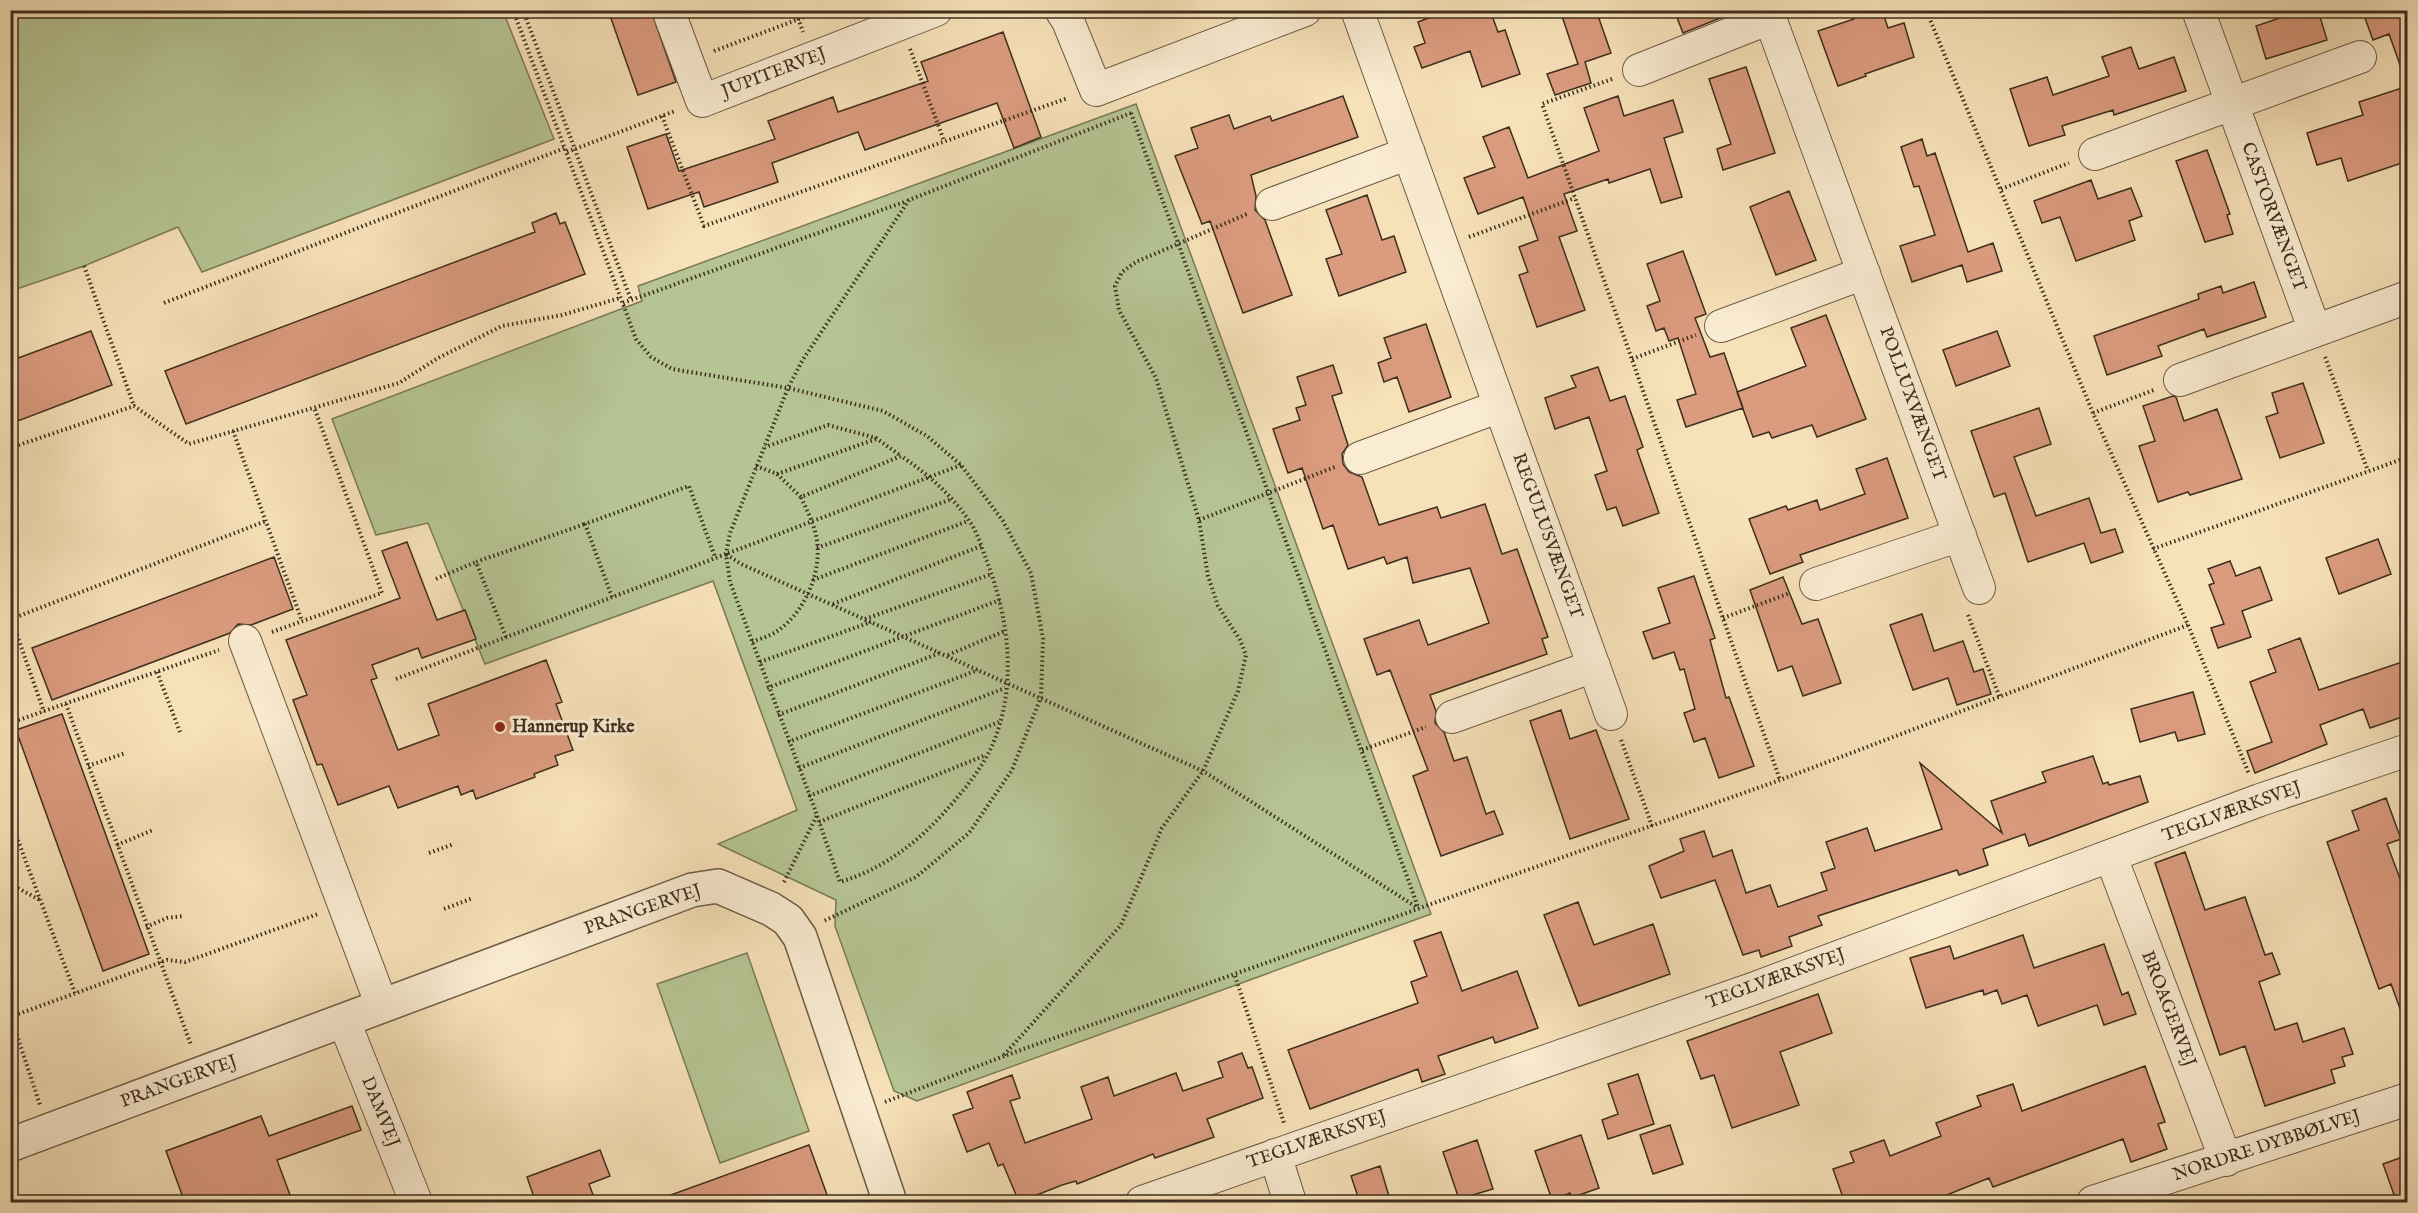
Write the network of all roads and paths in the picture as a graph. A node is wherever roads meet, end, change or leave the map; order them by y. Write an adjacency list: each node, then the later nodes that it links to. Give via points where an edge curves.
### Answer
1 (513, 10): 23 (path)
2 (523, 10): 22 (path)
3 (668, 10): 14 (street, JUPITERVEJ)
4 (823, 10): 14 (path)
5 (936, 10): 12 (street, JUPITERVEJ)
6 (1061, 10): 16 (street)
7 (1305, 10): 16 (street)
8 (1357, 10): 24 (street, REGULUSVÆNGET)
9 (1926, 10): 26 (path)
10 (2198, 10): 18 (street, CASTORVÆNGET)
11 (1768, 14): 15 (street, POLLUXVÆNGET); 33 (street, POLLUXVÆNGET)
12 (901, 24): 17 (street, JUPITERVEJ); 21 (path)
13 (2360, 57): 18 (street)
14 (687, 60): 17 (street, JUPITERVEJ)
15 (1639, 70): 27 (path, via 1542,105)
16 (1108, 86): 19 (path); 21 (path)
17 (702, 101): 20 (path)
18 (2232, 104): 25 (street); 40 (street, CASTORVÆNGET)
19 (1131, 113): 28 (path); 30 (path)
20 (662, 116): 21 (path, via 704,226); 22 (path)
21 (944, 141)
22 (575, 148): 23 (path); 36 (path)
23 (566, 150): 35 (path); 37 (path)
24 (1409, 153): 29 (street); 31 (street, REGULUSVÆNGET)
25 (2095, 154): 26 (path)
26 (2001, 189): 47 (path)
27 (1575, 198): 31 (path); 41 (path)
28 (909, 200): 36 (path); 43 (path)
29 (1272, 204): 30 (path)
30 (1178, 242): 60 (path); 63 (path, via 1136,262 1122,272 1115,286 1119,310 1156,378)
31 (1442, 247): 45 (street, REGULUSVÆNGET)
32 (84, 266): 44 (path)
33 (1864, 273): 39 (street); 68 (street, POLLUXVÆNGET)
34 (2408, 297): 40 (street)
35 (620, 298): 38 (path); 46 (path, via 562,315 502,326 399,383)
36 (631, 300): 38 (path)
37 (164, 303)
38 (622, 303): 43 (path, via 636,339 651,357 672,369)
39 (1721, 326): 41 (path)
40 (2315, 331): 42 (street); 57 (path)
41 (1632, 359): 85 (path)
42 (2180, 380): 47 (path)
43 (788, 388): 50 (path); 55 (path, via 883,411 927,436)
44 (134, 406): 48 (path, via 189,444); 51 (path)
45 (1500, 406): 54 (street); 98 (street, REGULUSVÆNGET)
46 (314, 407): 48 (path); 87 (path, via 382,593)
47 (2093, 413): 71 (path)
48 (233, 431): 64 (path)
49 (876, 438): 50 (path, via 828,425); 52 (path); 58 (path)
50 (764, 447): 56 (path)
51 (10, 448)
52 (901, 456): 59 (path); 61 (path)
53 (2408, 457): 57 (path)
54 (1360, 458): 60 (path)
55 (961, 465): 59 (path); 105 (path, via 1003,520 1031,573 1044,639)
56 (756, 466): 58 (path); 72 (path)
57 (2368, 471): 71 (path)
58 (777, 474): 61 (path)
59 (931, 476): 62 (path); 65 (path)
60 (1270, 493): 63 (path); 116 (path)
61 (801, 497): 65 (path)
62 (952, 499): 66 (path); 70 (path)
63 (1199, 520): 122 (path, via 1208,576 1218,606 1246,655 1238,691)
64 (266, 521): 84 (path); 87 (path)
65 (812, 521): 70 (path); 72 (path)
66 (968, 521): 69 (path); 77 (path)
67 (585, 524): 73 (path, via 688,486); 74 (path); 81 (path)
68 (1960, 535): 78 (street); 79 (street, POLLUXVÆNGET)
69 (981, 546): 75 (path); 83 (path)
70 (817, 548): 77 (path)
71 (2153, 549): 89 (path)
72 (726, 554): 73 (path); 80 (path); 94 (path, via 730,582)
73 (715, 557): 81 (path)
74 (476, 562): 76 (path); 92 (path)
75 (992, 574): 82 (path); 86 (path)
76 (436, 579)
77 (813, 580): 80 (path)
78 (1816, 584): 85 (path)
79 (1979, 588): 106 (path, via 1964,603)
80 (808, 594): 83 (path); 94 (path, via 792,619 774,634)
81 (612, 597): 92 (path)
82 (1000, 600): 90 (path); 91 (path)
83 (833, 604): 86 (path)
84 (11, 618): 108 (path)
85 (1723, 618): 123 (path)
86 (865, 619): 88 (path)
87 (302, 621): 93 (path)
88 (871, 621): 91 (path); 97 (path)
89 (2188, 625): 106 (path); 125 (path)
90 (1005, 631): 96 (path); 102 (path)
91 (904, 636): 95 (path); 103 (path)
92 (506, 637): 101 (path)
93 (245, 641): 100 (path); 138 (street)
94 (752, 642): 97 (path)
95 (941, 652): 96 (path); 110 (path)
96 (947, 655): 99 (path)
97 (760, 662): 103 (path)
98 (1594, 666): 109 (street, REGULUSVÆNGET); 111 (street)
99 (979, 669): 102 (path); 115 (path)
100 (158, 672): 107 (path); 114 (path)
101 (396, 679)
102 (1007, 682): 104 (path); 105 (path)
103 (767, 688): 110 (path)
104 (1006, 688): 112 (path); 121 (path)
105 (1041, 697): 122 (path); 144 (path, via 1012,770 969,833 916,877 828,919)
106 (2000, 698): 123 (path)
107 (66, 704): 108 (path); 120 (path)
108 (44, 711): 113 (path)
109 (1611, 714): 129 (path)
110 (778, 715): 115 (path)
111 (1452, 717): 116 (path)
112 (999, 722): 119 (path); 124 (path)
113 (10, 723)
114 (180, 732)
115 (788, 742): 121 (path)
116 (1362, 750): 141 (path)
117 (2408, 750): 125 (street, TEGLVÆRKSVEJ)
118 (125, 753): 120 (path)
119 (986, 754): 128 (path); 128 (path, via 964,791 919,839 867,874 840,882)
120 (88, 766): 132 (path)
121 (799, 768): 124 (path)
122 (1203, 771): 141 (path); 152 (path, via 1162,828 1121,925)
123 (1780, 780): 129 (path)
124 (809, 796): 126 (path)
125 (2260, 801): 134 (street, TEGLVÆRKSVEJ)
126 (817, 815): 128 (path); 140 (path)
127 (10, 819): 137 (path)
128 (819, 822)
129 (1652, 826): 141 (path)
130 (153, 830): 132 (path)
131 (454, 844): 133 (path)
132 (117, 845): 143 (path)
133 (429, 853)
134 (2111, 857): 158 (street, TEGLVÆRKSVEJ, via 1755,988); 159 (street, BROAGERVEJ)
135 (10, 884): 137 (path)
136 (473, 898): 139 (path)
137 (41, 900): 148 (path)
138 (344, 904): 145 (path, via 185,962); 149 (street)
139 (444, 909)
140 (771, 909): 144 (street, PRANGERVEJ, via 788,920); 149 (street, PRANGERVEJ, via 718,886 692,890)
141 (1419, 909): 146 (path)
142 (184, 916): 143 (path)
143 (146, 927): 145 (path)
144 (800, 937): 155 (street, PRANGERVEJ)
145 (159, 963): 148 (path); 153 (path)
146 (1235, 976): 152 (path); 158 (path)
147 (10, 988): 150 (path, via 16,1001)
148 (75, 993): 150 (path)
149 (382, 1006): 151 (street, PRANGERVEJ)
150 (11, 1017): 156 (path)
151 (344, 1021): 153 (street, PRANGERVEJ); 160 (street, DAMVEJ)
152 (1004, 1056): 155 (path)
153 (202, 1074): 156 (street, PRANGERVEJ)
154 (2408, 1099): 159 (street, NORDRE DYBBØLVEJ)
155 (859, 1112): 161 (street, PRANGERVEJ)
156 (49, 1131): 157 (street, PRANGERVEJ)
157 (10, 1145)
158 (1284, 1152): 162 (street, TEGLVÆRKSVEJ); 163 (street)
159 (2226, 1160): 164 (street, NORDRE DYBBØLVEJ)
160 (416, 1203)
161 (890, 1203)
162 (1142, 1203)
163 (1290, 1203)
164 (2093, 1203)

